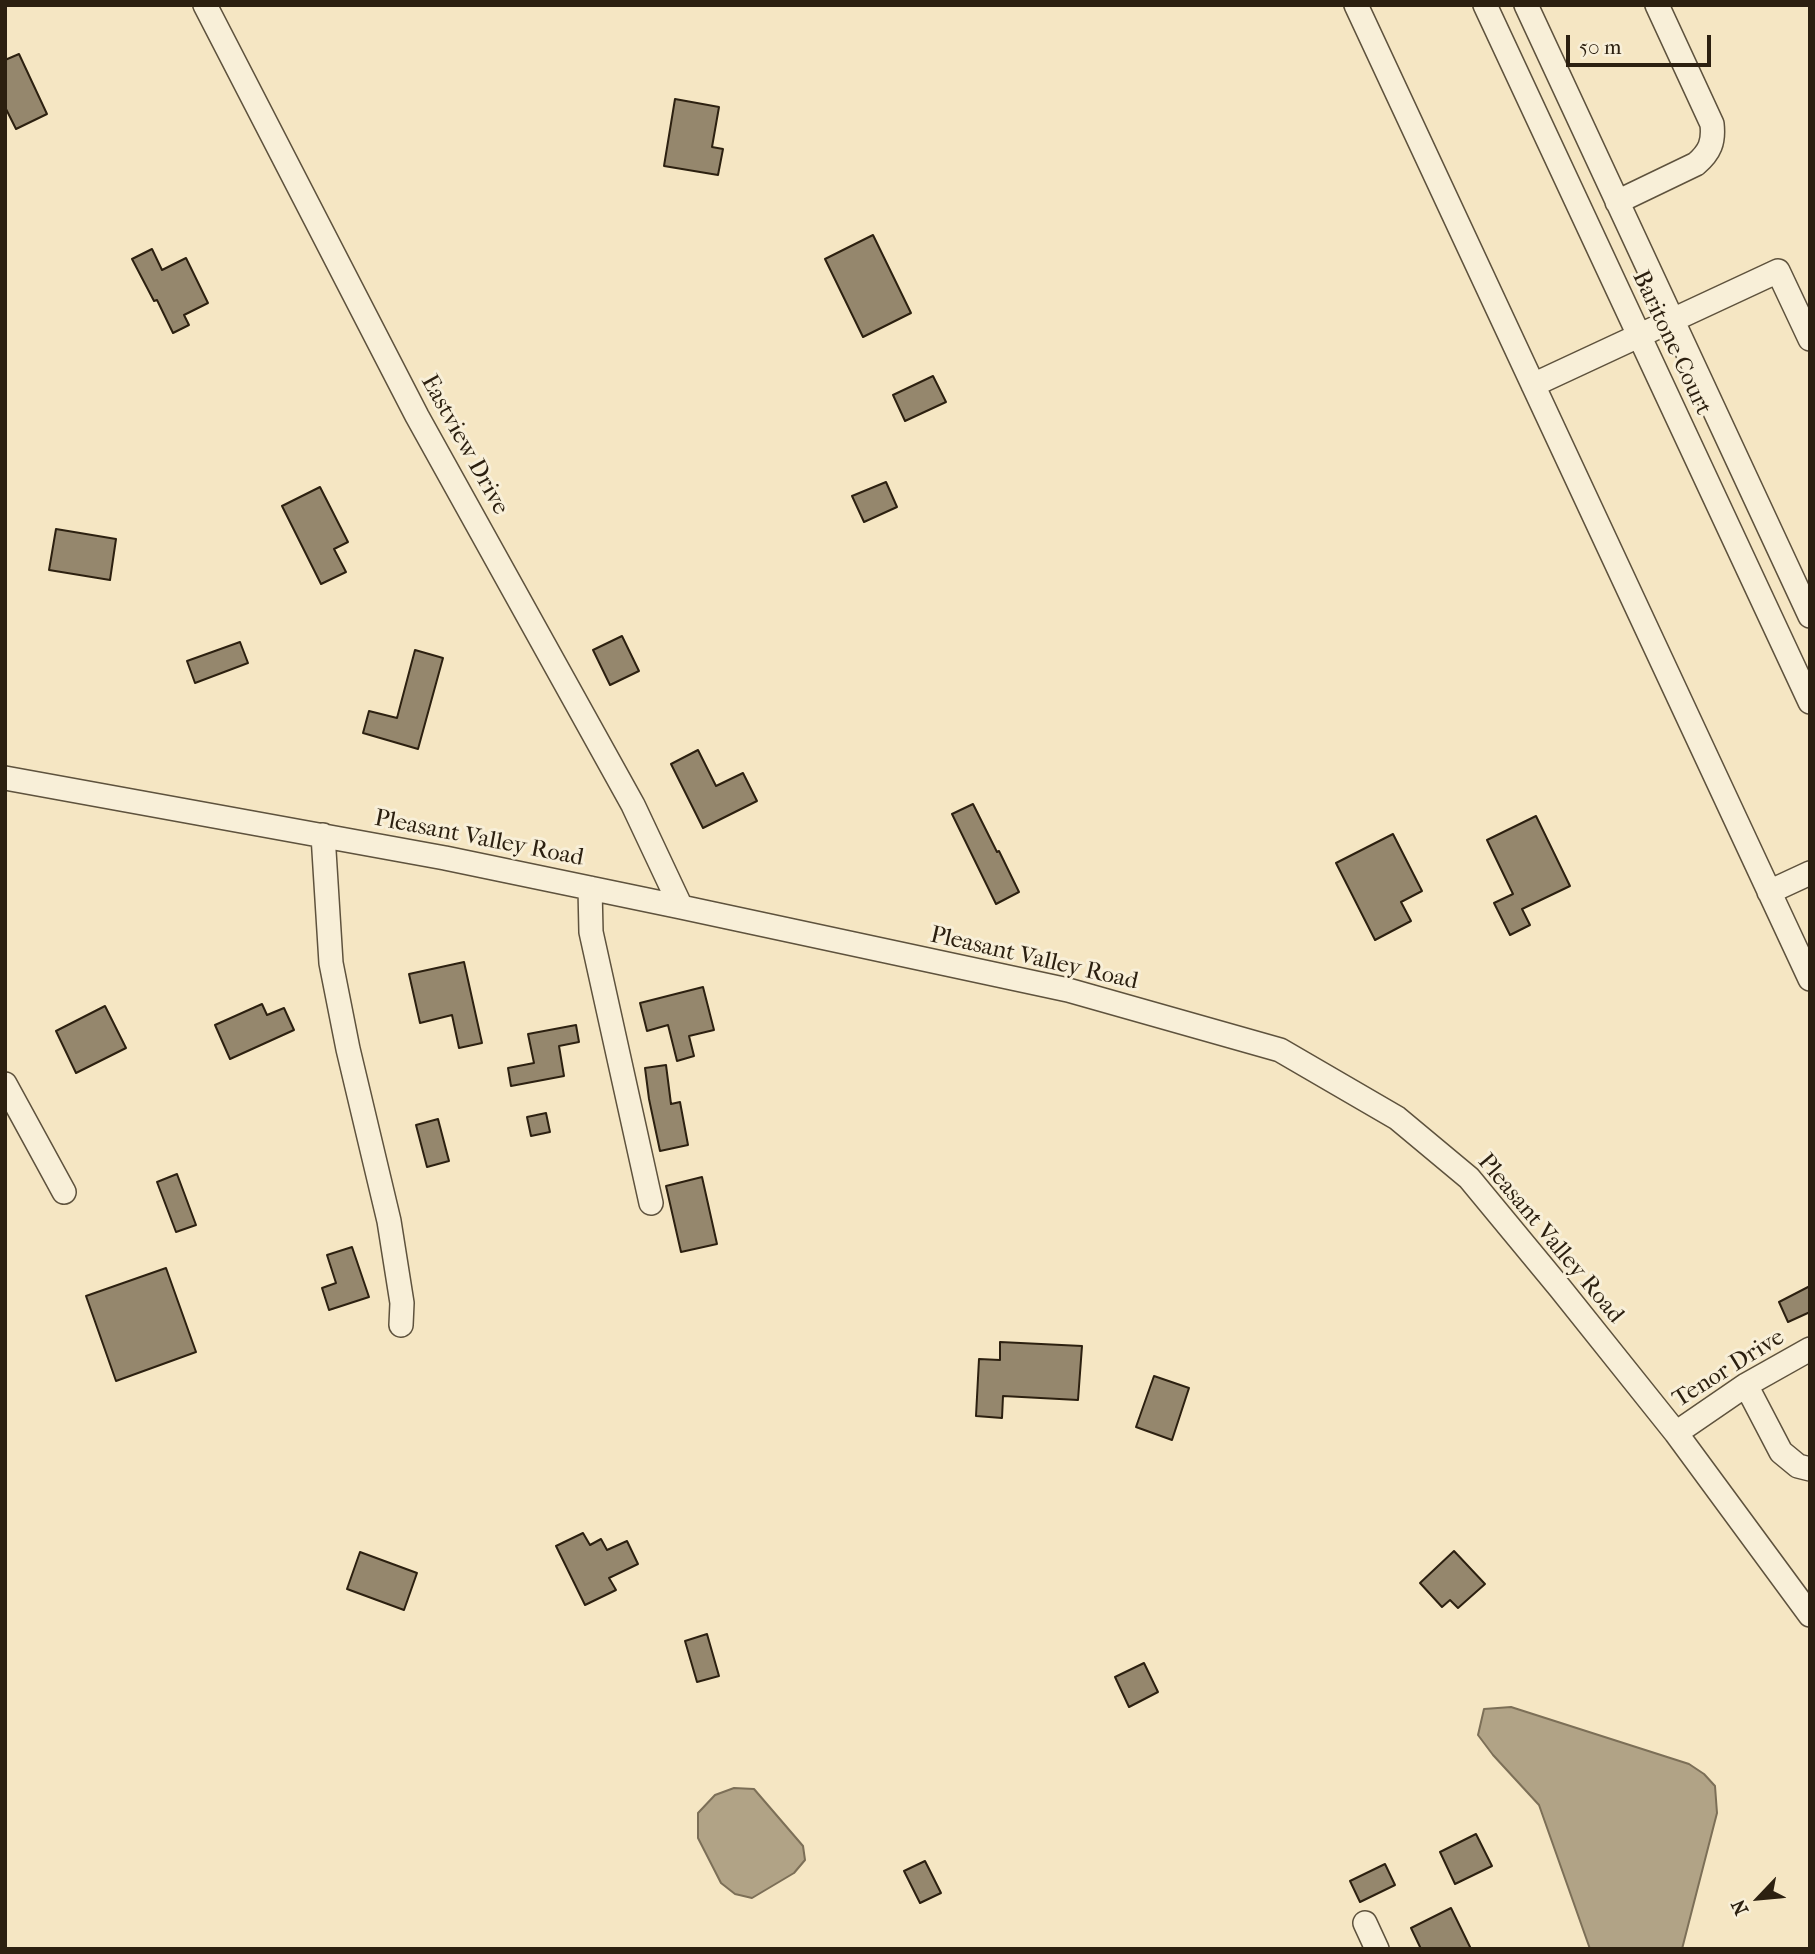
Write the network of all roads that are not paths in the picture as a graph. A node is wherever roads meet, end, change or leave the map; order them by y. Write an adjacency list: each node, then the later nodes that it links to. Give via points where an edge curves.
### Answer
1 (205, 5): 20 (street, Eastview Drive, via 417,416 633,805)
2 (1356, 5): 10 (street)
3 (1485, 5): 8 (street, Baritone Court)
4 (1526, 5): 6 (street, Baritone Court)
5 (1657, 5): 6 (street, via 1712,124 1711,147 1696,164)
6 (1617, 202): 7 (street, Baritone Court)
7 (1672, 321): 8 (street); 9 (street, via 1778,271); 11 (street, Baritone Court)
8 (1639, 336): 10 (street); 12 (street, Baritone Court)
9 (1810, 339)
10 (1533, 385): 19 (street)
11 (1784, 561): 12 (street); 13 (street, Baritone Court)
12 (1751, 577): 14 (street, Baritone Court)
13 (1810, 616)
14 (1810, 702)
15 (5, 778): 16 (street, Pleasant Valley Road)
16 (323, 835): 18 (street, Pleasant Valley Road); 25 (street, via 331,963 389,1220)
17 (1810, 873): 19 (street)
18 (590, 888): 20 (street, Pleasant Valley Road); 24 (street, via 591,932)
19 (1769, 892): 21 (street)
20 (681, 907): 28 (street, Pleasant Valley Road, via 1068,990 1280,1050 1397,1118 1469,1178)
21 (1810, 979)
22 (5, 1084): 23 (street)
23 (64, 1192)
24 (651, 1203)
25 (401, 1325)
26 (1810, 1349): 27 (street, Tenor Drive)
27 (1746, 1385): 28 (street, Tenor Drive); 29 (street, via 1781,1452)
28 (1676, 1433): 30 (street, Pleasant Valley Road)
29 (1810, 1469)
30 (1810, 1615)
31 (1365, 1923): 32 (street)
32 (1377, 1949)

